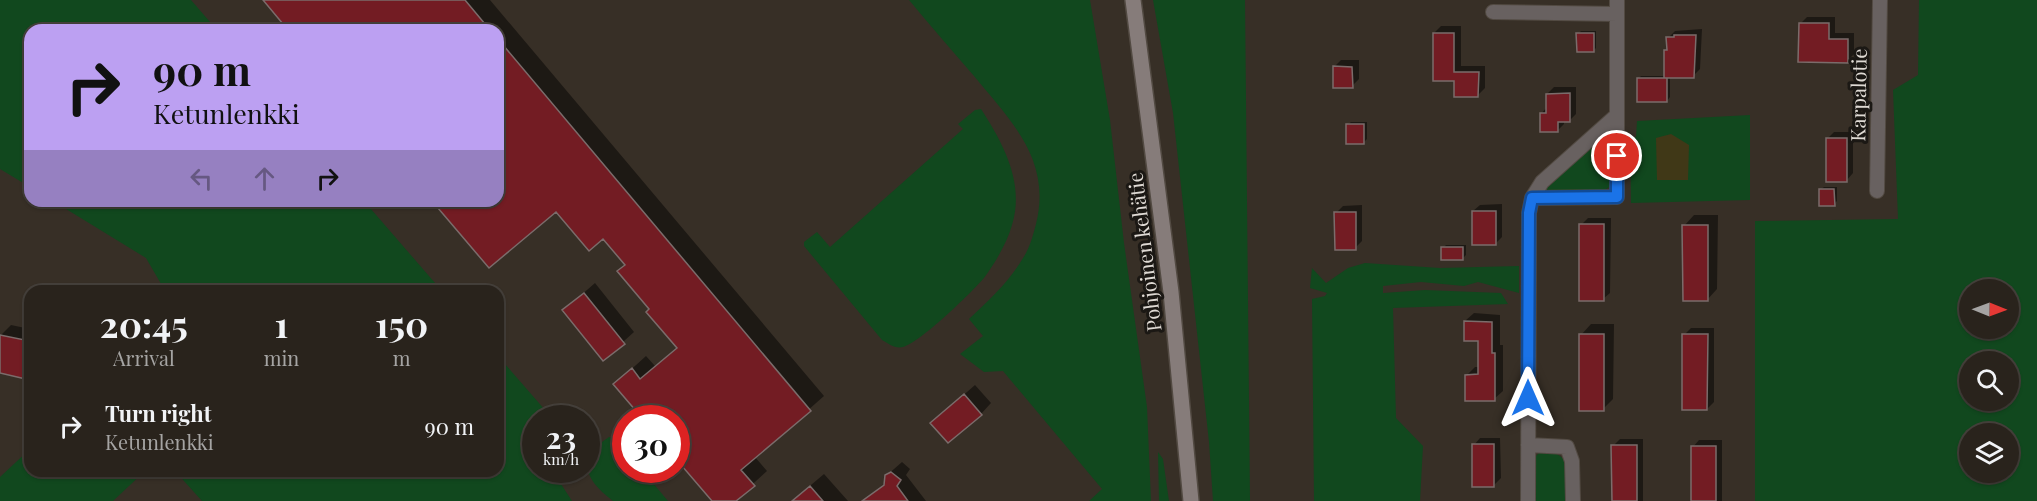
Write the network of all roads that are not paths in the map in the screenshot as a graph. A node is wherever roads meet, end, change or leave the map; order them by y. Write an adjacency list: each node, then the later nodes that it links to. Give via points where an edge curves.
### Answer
1 (1133, 0): 9 (main road, Pohjoinen kehätie, via 1172,292)
2 (1880, 0): 6 (street, Karpalotie)
3 (1617, 7): 4 (street); 5 (street)
4 (1493, 12)
5 (1616, 116): 7 (street, via 1542,182); 7 (street, via 1617,197)
6 (1877, 190)
7 (1532, 198): 8 (street)
8 (1528, 445): 10 (street); 11 (street, via 1567,447 1572,461)
9 (1191, 501)
10 (1528, 501)
11 (1573, 501)

